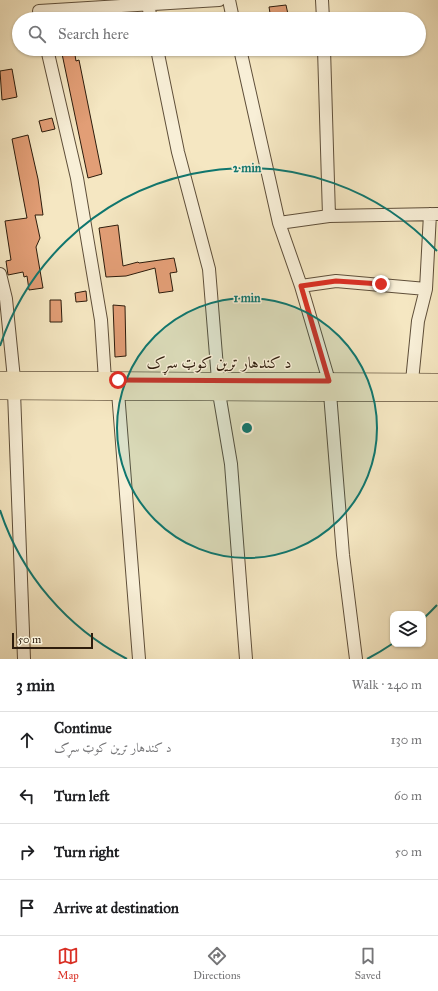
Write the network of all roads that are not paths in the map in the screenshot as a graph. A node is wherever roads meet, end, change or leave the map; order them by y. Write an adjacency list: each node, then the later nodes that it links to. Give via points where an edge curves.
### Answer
1 (220, 0): 4 (street)
2 (229, 0): 6 (street)
3 (322, 0): 7 (street)
4 (148, 3): 5 (street)
5 (38, 10)
6 (232, 12)
7 (323, 12)
8 (50, 56): 18 (street, via 77,178 101,320)
9 (158, 56): 23 (street, via 178,152 209,269)
10 (242, 56): 14 (street)
11 (324, 56): 13 (street)
12 (434, 214): 13 (street); 17 (street)
13 (329, 216): 14 (street)
14 (279, 223): 16 (street)
15 (0, 274): 21 (street, via 6,298)
16 (301, 286): 17 (street, via 336,281); 24 (street)
17 (426, 289): 19 (street, via 418,321)
18 (105, 380): 22 (main road, د کندهار ترين کوټ سړک); 23 (main road, د کندهار ترين کوټ سړک)
19 (412, 381): 20 (main road, د کندهار ترين کوټ سړک); 24 (main road, د کندهار ترين کوټ سړک)
20 (438, 381)
21 (7, 385): 22 (main road, د کندهار ترين کوټ سړک); 27 (street)
22 (75, 386): 25 (main road, د کندهار ترين کوټ سړک)
23 (218, 386): 24 (main road, د کندهار ترين کوټ سړک); 25 (main road, د کندهار ترين کوټ سړک); 29 (street, via 231,464)
24 (329, 387): 26 (main road, د کندهار ترين کوټ سړک); 30 (street, via 343,555)
25 (118, 392): 28 (street)
26 (438, 394)
27 (24, 659)
28 (139, 659)
29 (246, 659)
30 (356, 659)

